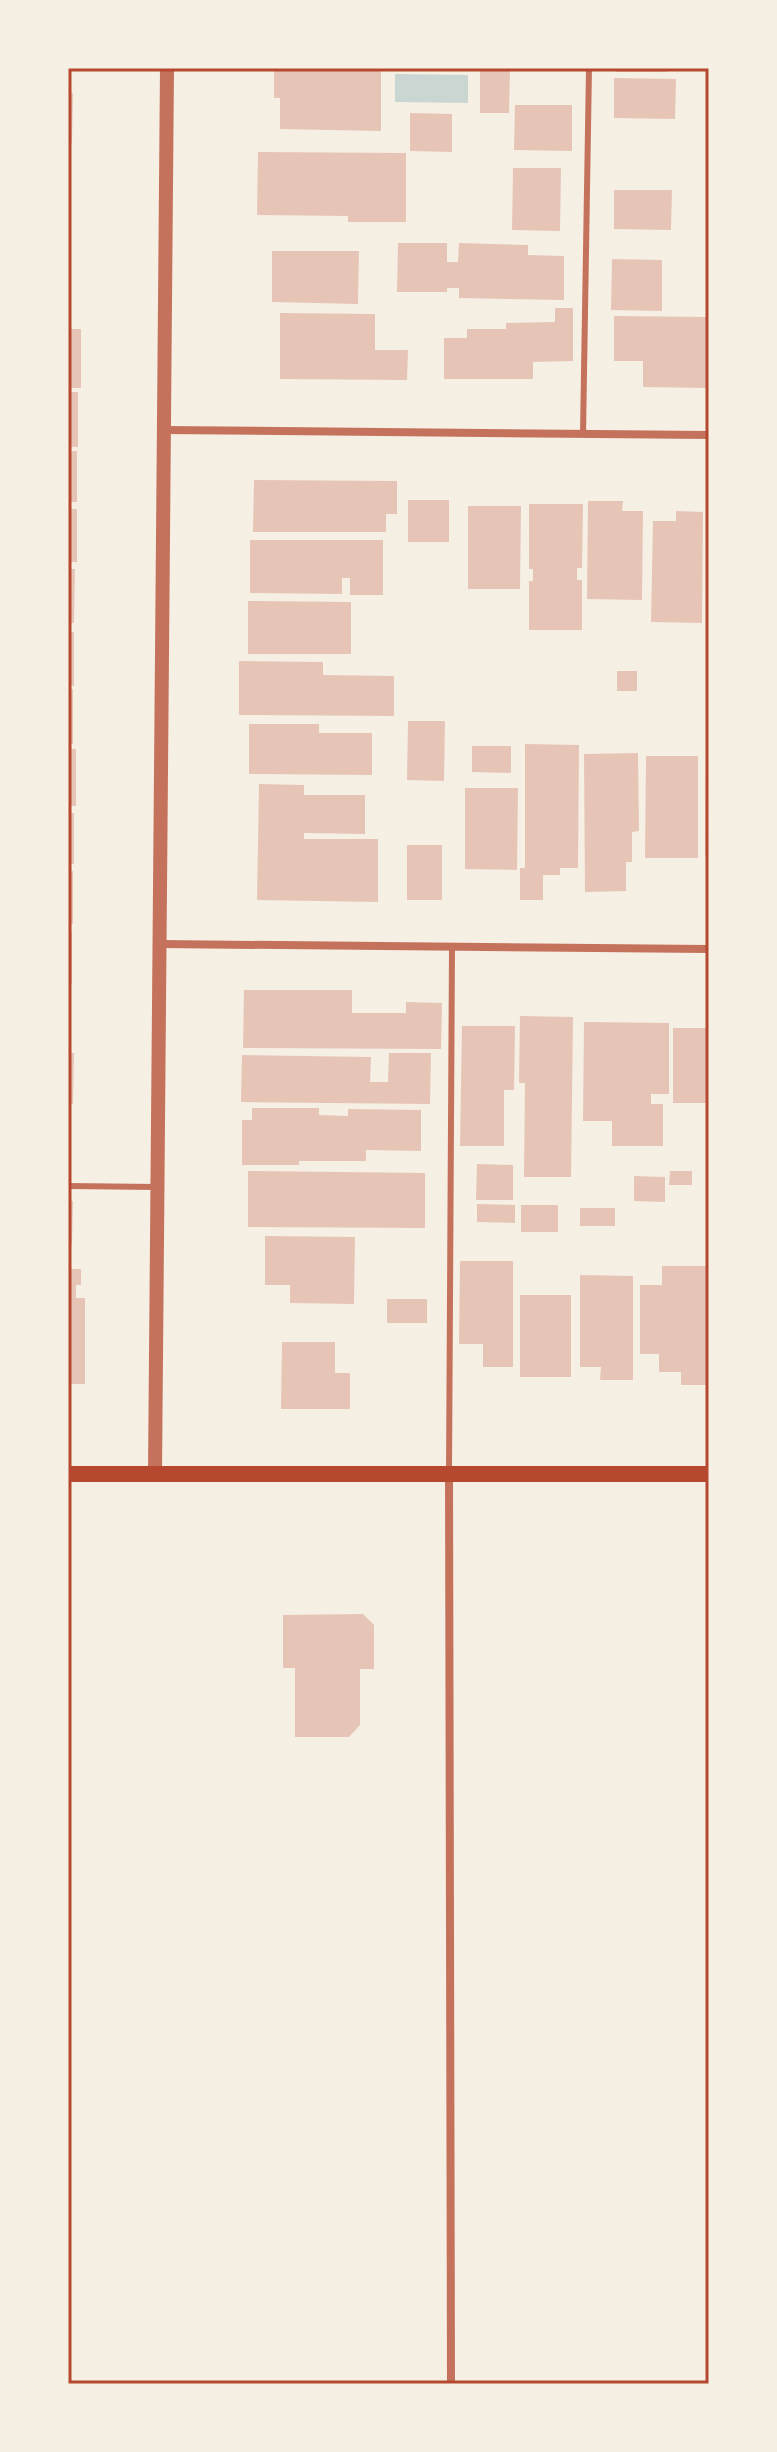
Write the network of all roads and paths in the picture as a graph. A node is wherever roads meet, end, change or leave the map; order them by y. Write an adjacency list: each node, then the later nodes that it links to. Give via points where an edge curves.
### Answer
1 (167, 68): 3 (street)
2 (589, 68): 4 (lane)
3 (164, 430): 4 (street); 6 (street)
4 (583, 434): 5 (street)
5 (709, 435)
6 (159, 944): 7 (street); 10 (street)
7 (452, 947): 8 (street); 11 (lane)
8 (709, 949)
9 (68, 1186): 10 (lane)
10 (157, 1187): 13 (street)
11 (449, 1473): 13 (main road); 14 (main road); 15 (street)
12 (68, 1474): 13 (main road)
13 (155, 1474)
14 (709, 1474)
15 (451, 2384)

